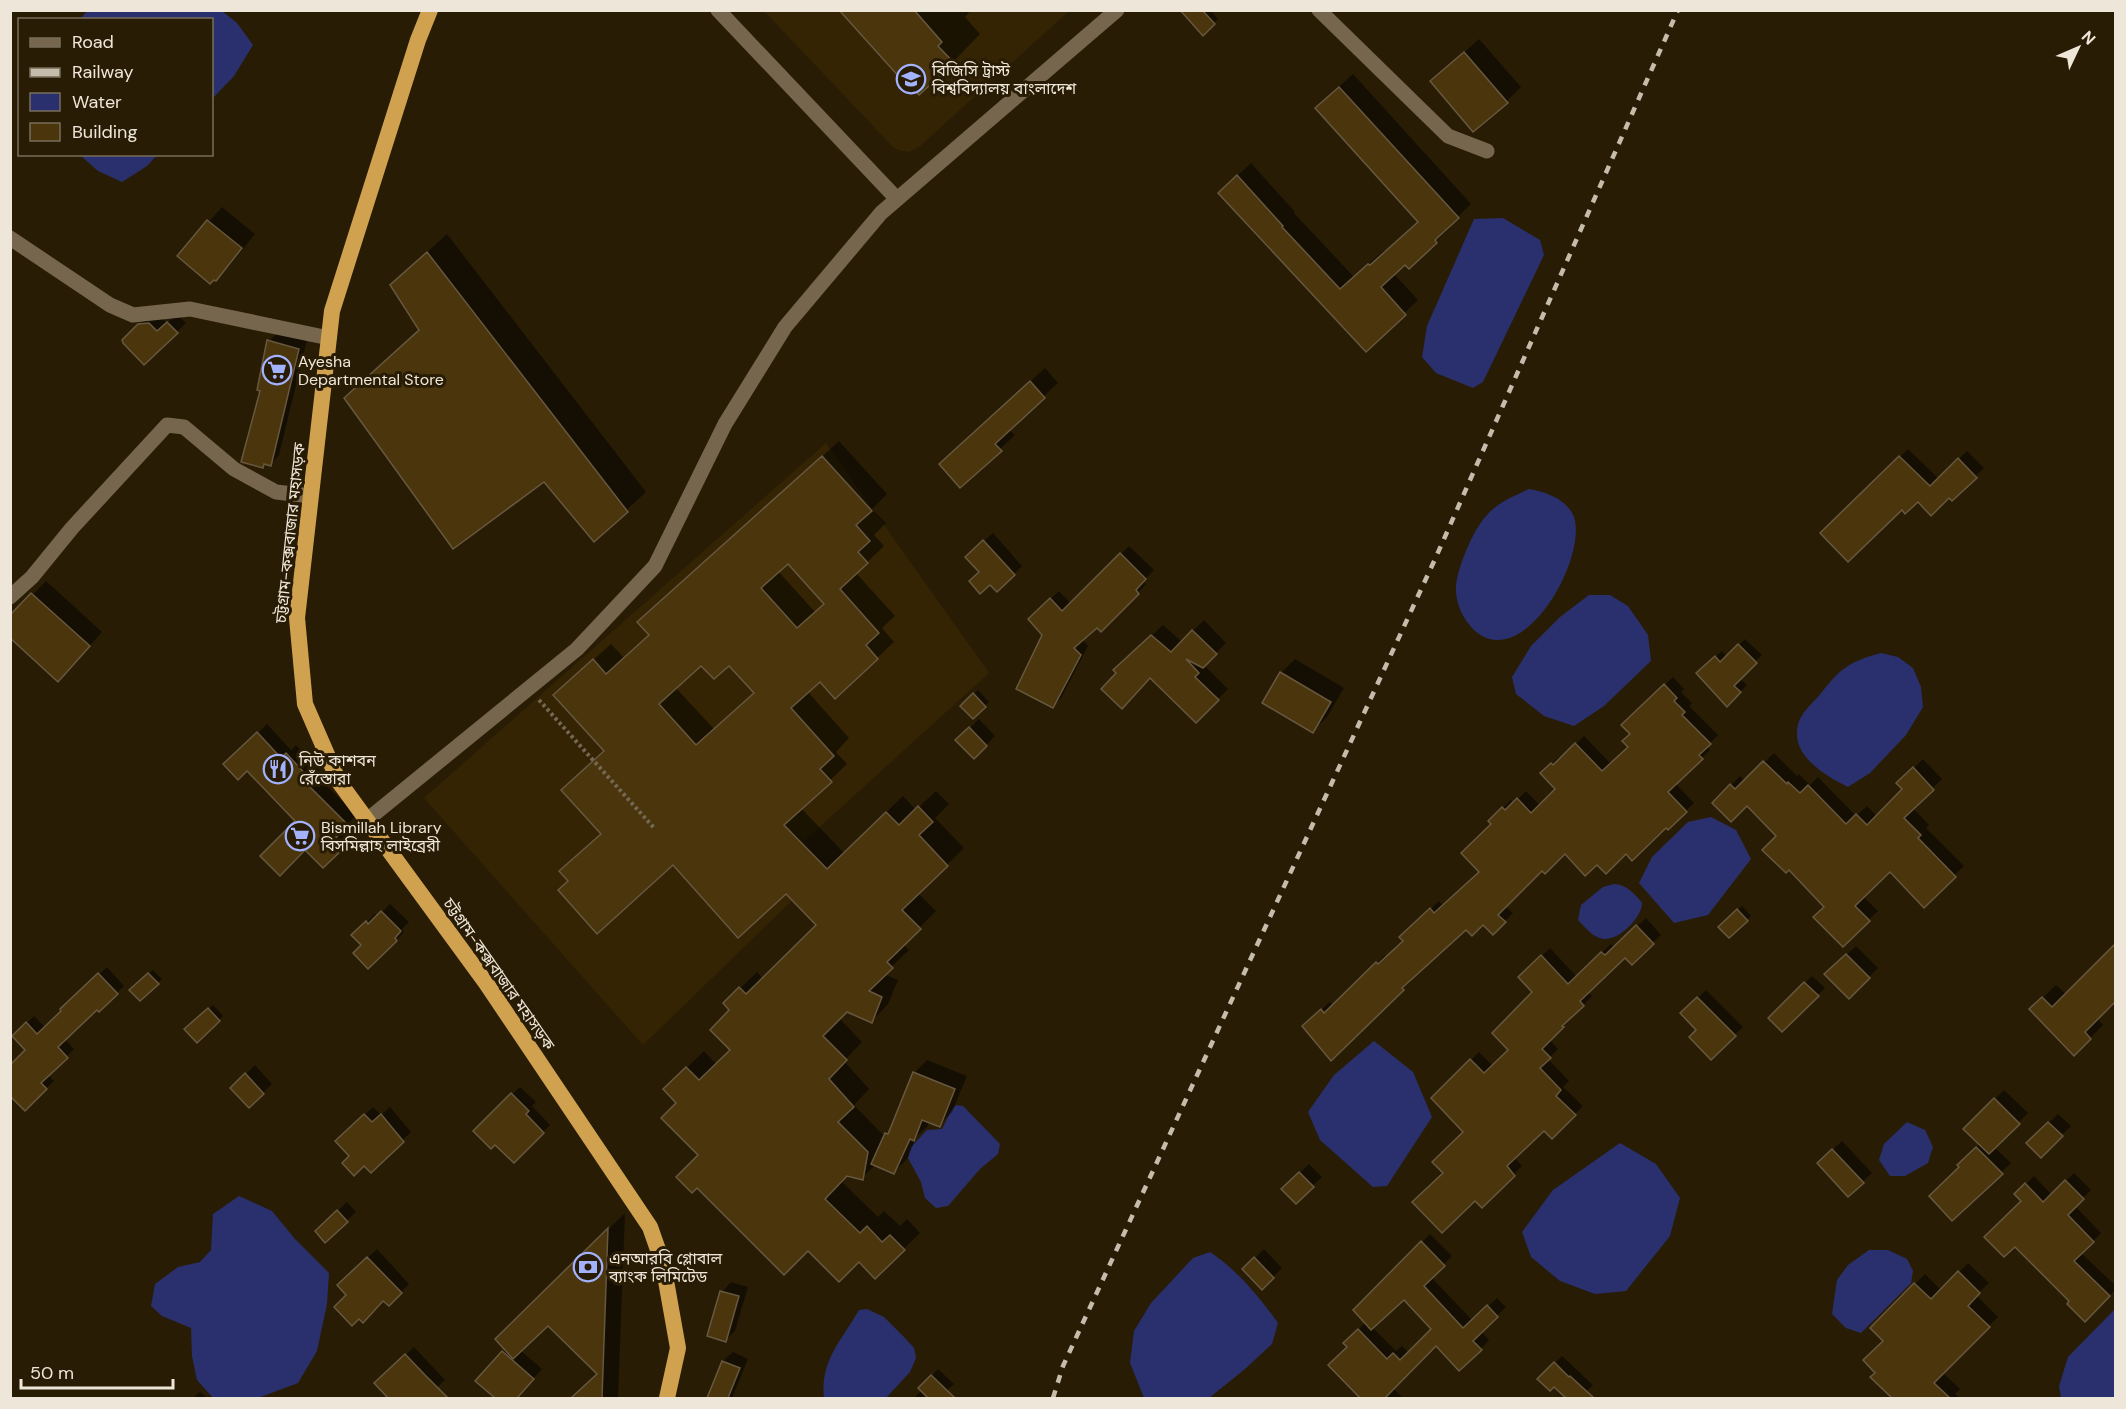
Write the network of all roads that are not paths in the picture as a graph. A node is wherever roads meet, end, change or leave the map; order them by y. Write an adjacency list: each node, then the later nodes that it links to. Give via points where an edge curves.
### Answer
1 (430, 10): 8 (highway, চট্টগ্রাম-কক্সবাজার মহাসড়ক, via 332,311)
2 (718, 10): 6 (street)
3 (1117, 10): 6 (street)
4 (1319, 10): 5 (street, via 1448,136)
5 (1487, 151)
6 (897, 199): 11 (street, via 785,327 725,424 655,566 577,649)
7 (10, 238): 8 (street, via 110,305 133,315 190,309)
8 (329, 338): 9 (highway, চট্টগ্রাম-কক্সবাজার মহাসড়ক)
9 (311, 496): 10 (street, via 276,492 234,469 184,427 167,424); 11 (highway, চট্টগ্রাম-কক্সবাজার মহাসড়ক, via 297,618 305,704 339,782)
10 (10, 597)
11 (367, 820): 12 (highway, চট্টগ্রাম-কক্সবাজার মহাসড়ক, via 486,984 650,1227 663,1264 678,1348)
12 (667, 1398)

